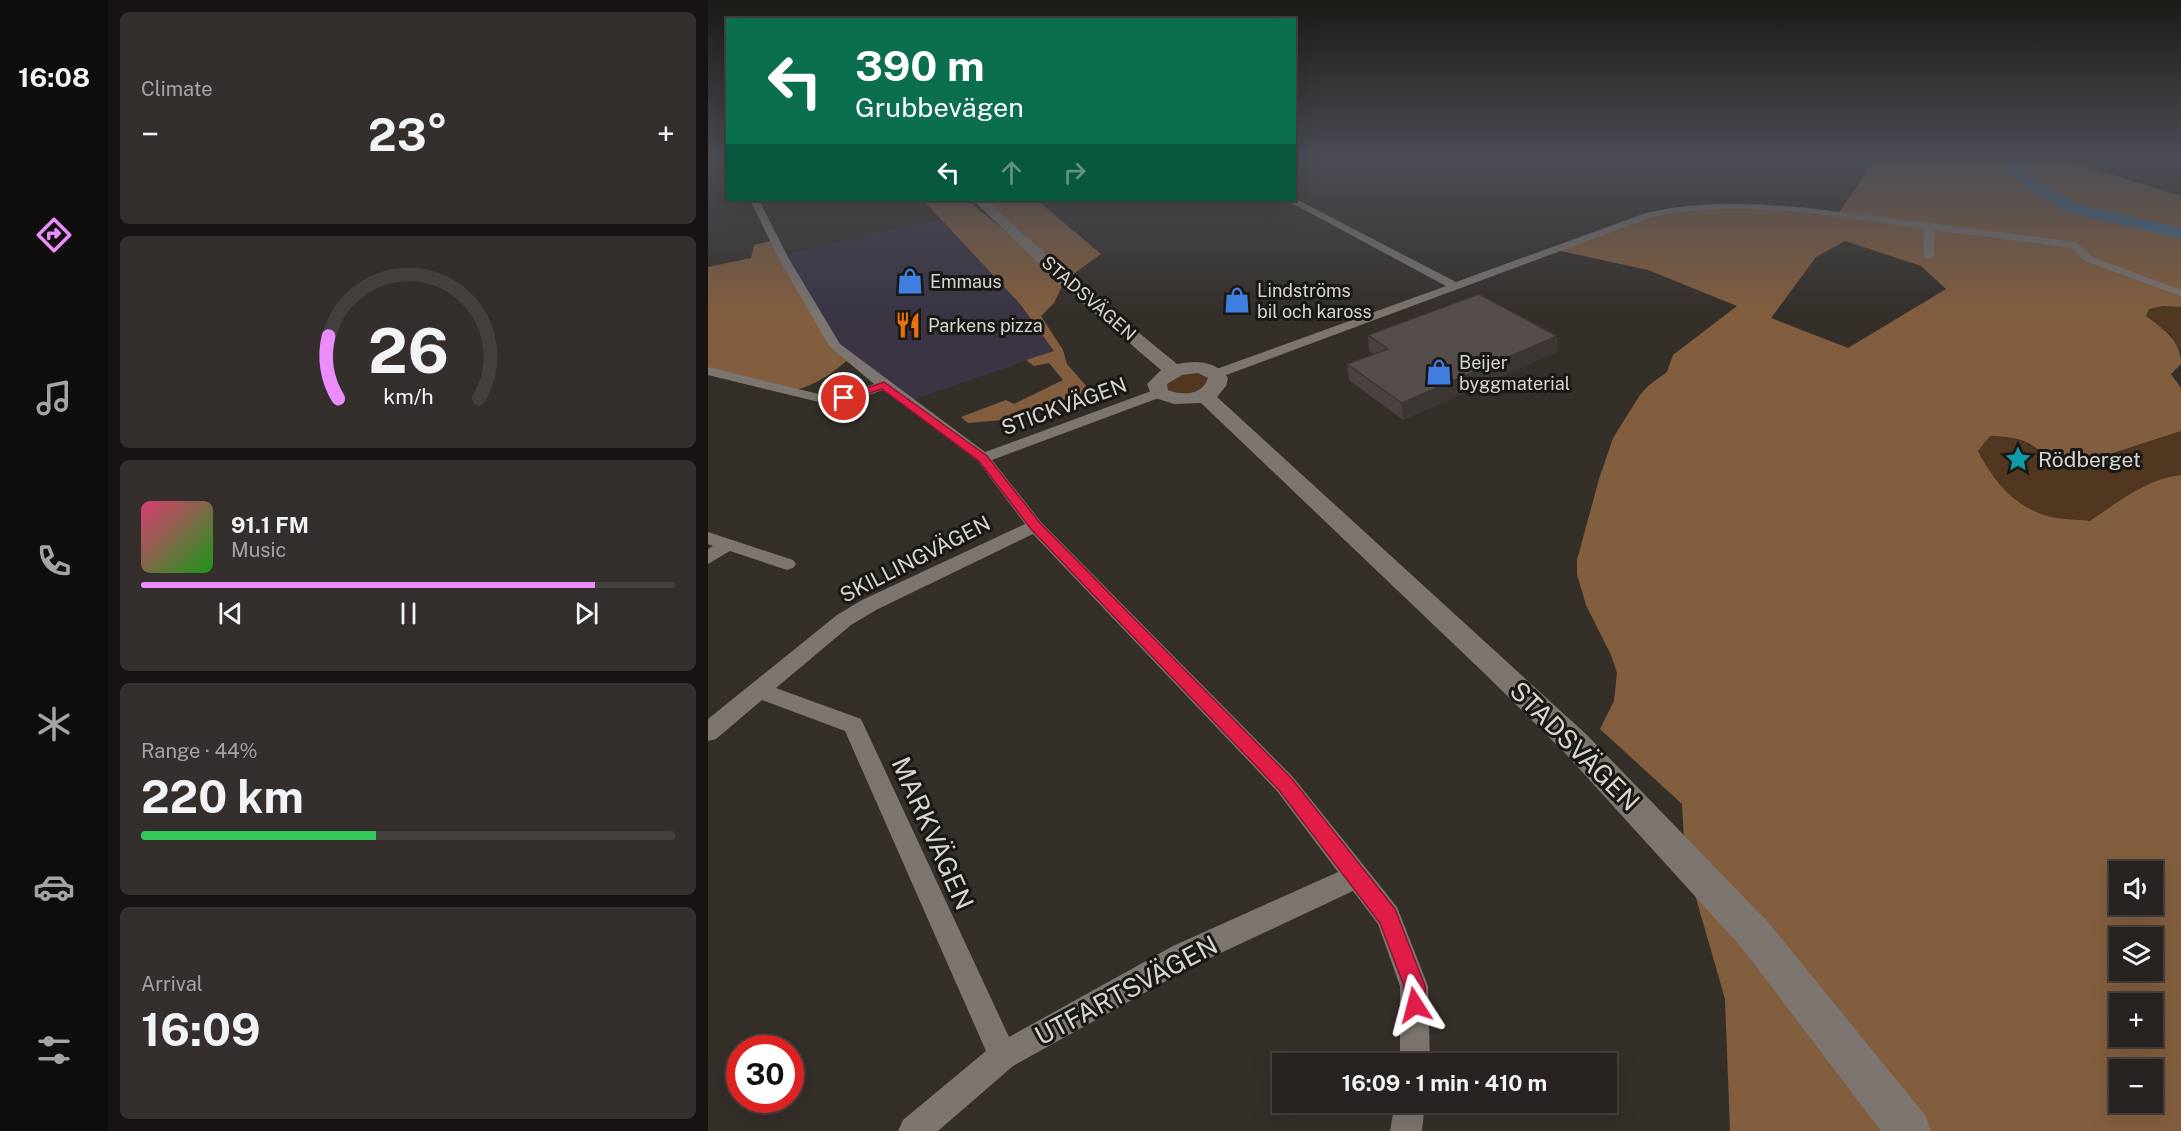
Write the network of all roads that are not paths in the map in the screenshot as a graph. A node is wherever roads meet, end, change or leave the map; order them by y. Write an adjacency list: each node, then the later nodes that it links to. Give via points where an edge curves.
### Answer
1 (759, 210): 12 (street, via 835,346)
2 (990, 210): 11 (main road, STADSVÄGEN, via 1065,280)
3 (1310, 210): 8 (street)
4 (1669, 210): 8 (street)
5 (1779, 210): 6 (street)
6 (1931, 226): 7 (street); 9 (street, via 2075,245 2090,260)
7 (1929, 256)
8 (1455, 286): 11 (street)
9 (2179, 293)
10 (708, 371): 12 (street, via 823,399 854,396)
11 (1198, 380): 13 (main road, via 1179,400); 13 (main road, via 1166,374 1157,384); 28 (main road, STADSVÄGEN, via 1583,752 1755,935)
12 (884, 385): 14 (street)
13 (1159, 393): 14 (street, STICKVÄGEN)
14 (983, 458): 15 (street)
15 (1035, 526): 20 (street, SKILLINGVÄGEN, via 869,605 844,620); 22 (street, via 1286,784)
16 (708, 538): 17 (street)
17 (727, 544): 18 (street); 19 (street)
18 (708, 558)
19 (787, 564)
20 (759, 690): 21 (street, SKILLINGVÄGEN); 24 (street, MARKVÄGEN, via 853,725)
21 (708, 732)
22 (1356, 877): 23 (street, via 1388,916 1414,986); 24 (street, UTFARTSVÄGEN, via 1183,956)
23 (1415, 1053)
24 (1003, 1056): 26 (street, UTFARTSVÄGEN)
25 (1408, 1113): 27 (street)
26 (914, 1131)
27 (1406, 1131)
28 (1909, 1131)

